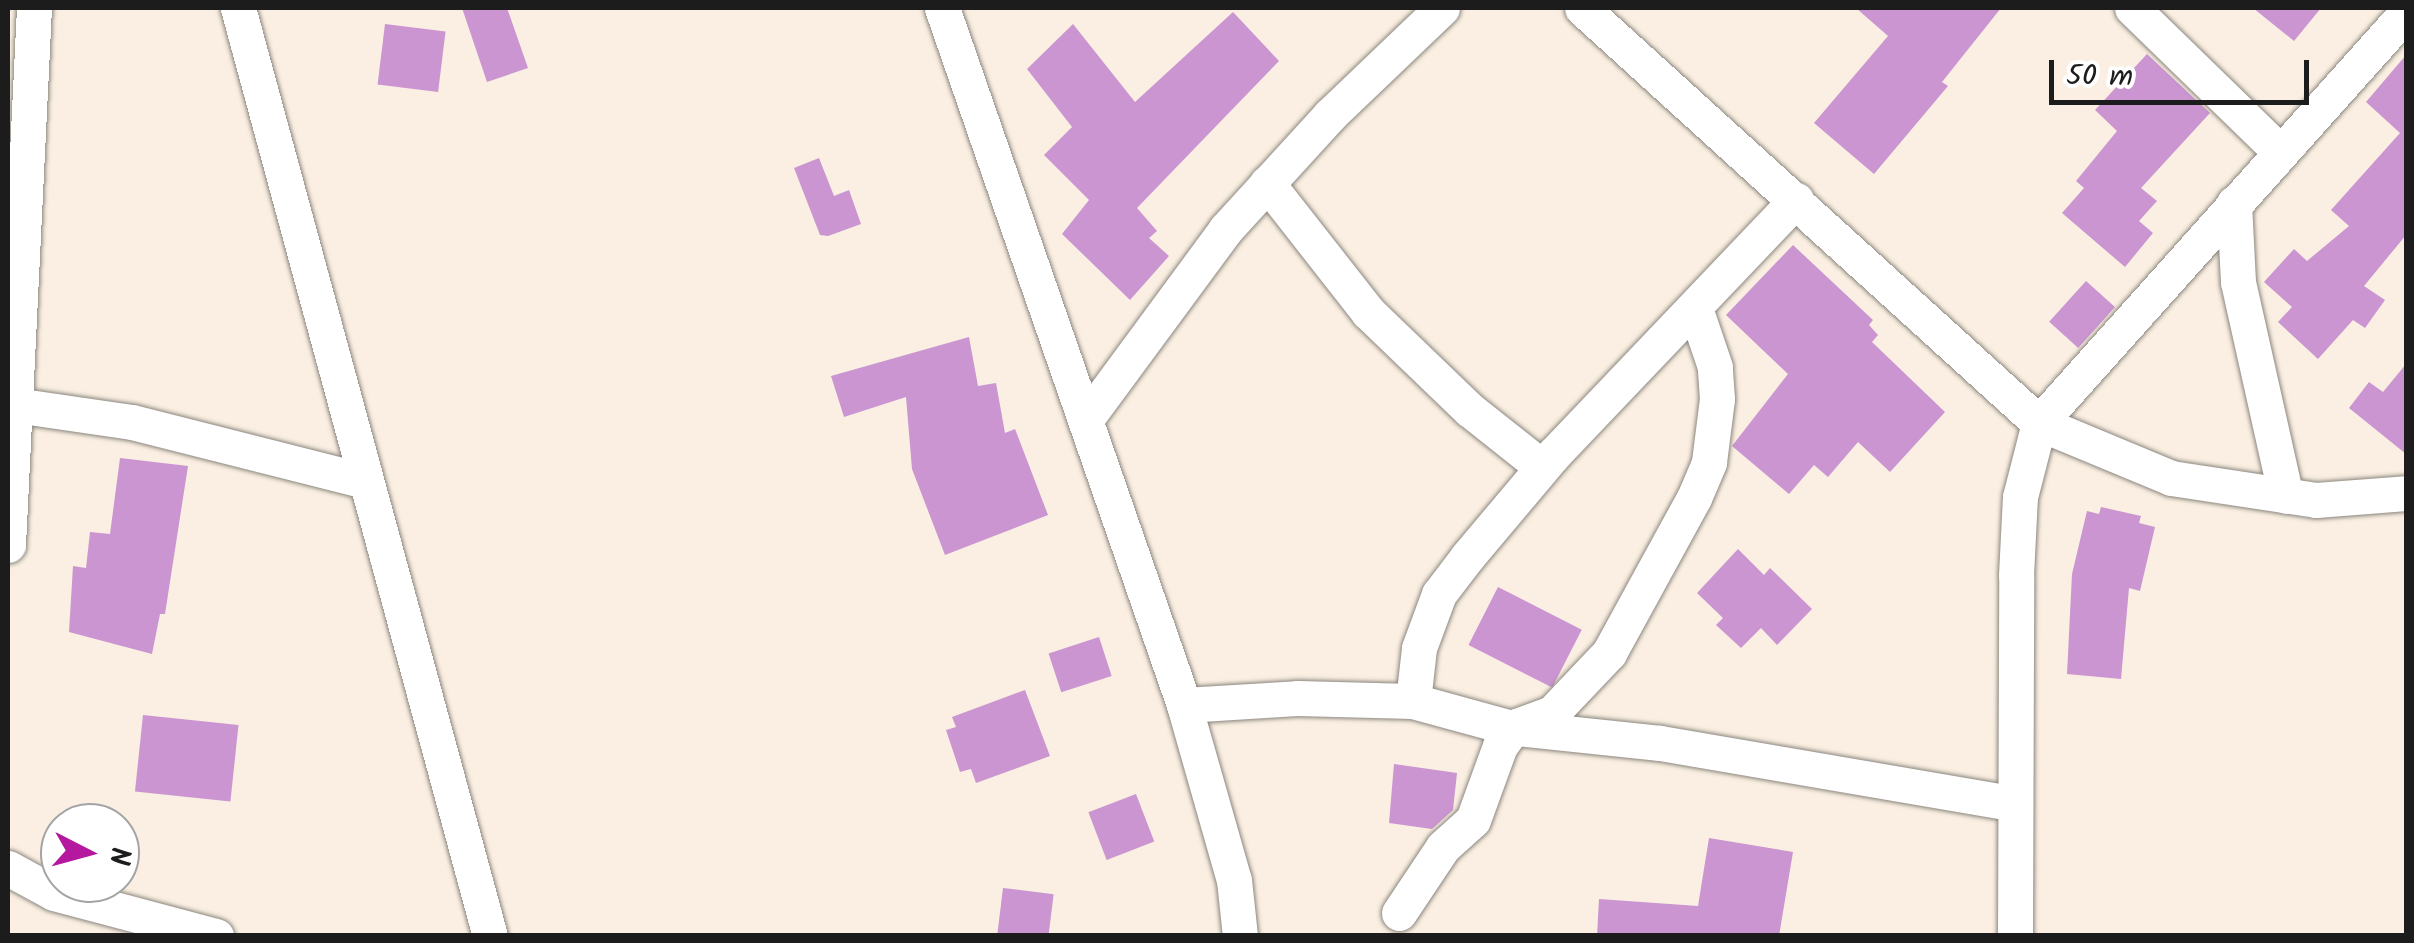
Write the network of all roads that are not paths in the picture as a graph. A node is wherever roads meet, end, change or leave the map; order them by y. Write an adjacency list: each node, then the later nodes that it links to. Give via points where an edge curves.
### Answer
1 (34, 8): 13 (street)
2 (238, 8): 17 (street)
3 (942, 8): 14 (street)
4 (1442, 8): 9 (street)
5 (1582, 8): 10 (street)
6 (2132, 8): 8 (street)
7 (2406, 13): 8 (street)
8 (2280, 152): 11 (street)
9 (1267, 183): 14 (street); 16 (street, via 1368,312 1470,410)
10 (1796, 200): 12 (street); 15 (street)
11 (2234, 203): 15 (street); 19 (street, via 2238,282)
12 (1695, 308): 16 (street); 23 (street, via 1718,399 1709,462 1694,498 1610,654 1552,713)
13 (15, 405): 17 (street, via 132,422); 20 (street)
14 (1086, 419): 22 (street)
15 (2039, 424): 19 (street, via 2171,478); 24 (street, via 2020,497)
16 (1542, 467): 21 (street, via 1440,594 1419,648)
17 (365, 481): 28 (street)
18 (2406, 493): 19 (street)
19 (2286, 496)
20 (8, 545)
21 (1413, 701): 22 (street, via 1296,698); 23 (street)
22 (1184, 705): 29 (street, via 1234,880)
23 (1514, 728): 24 (street, via 1660,743); 26 (street, via 1500,746 1473,820 1443,846)
24 (2011, 803): 30 (street)
25 (8, 868): 27 (street, via 54,893)
26 (1399, 913)
27 (216, 936)
28 (490, 936)
29 (1240, 936)
30 (2014, 936)

